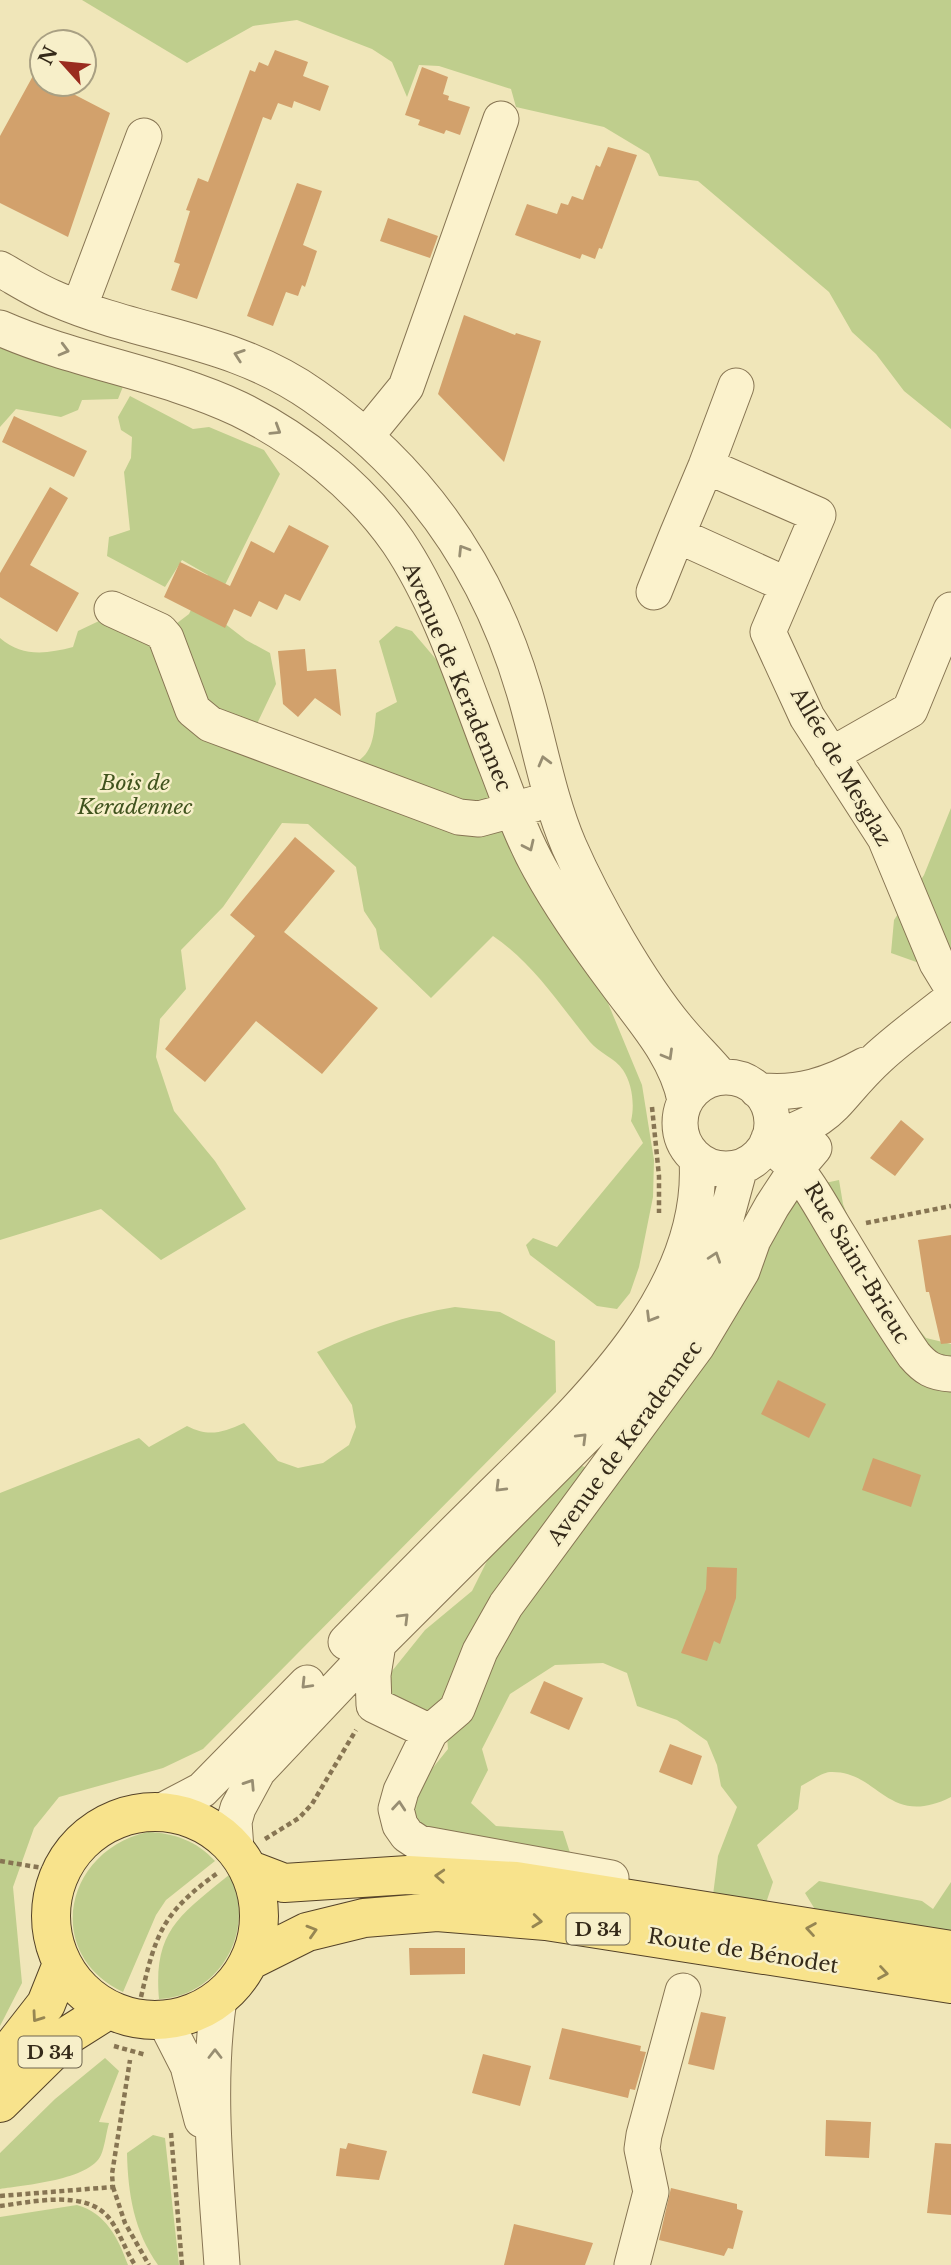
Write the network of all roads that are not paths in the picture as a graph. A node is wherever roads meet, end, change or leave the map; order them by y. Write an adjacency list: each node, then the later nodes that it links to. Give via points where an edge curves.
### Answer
1 (501, 119): 7 (street, via 407,387)
2 (144, 136): 4 (street)
3 (0, 269): 4 (street)
4 (79, 308): 7 (street, one-way to 4, via 273,369 218,348)
5 (0, 328): 16 (street, Avenue de Keradennec, one-way to 16, via 221,401 282,433 342,479 384,524 415,572)
6 (736, 386): 8 (street)
7 (366, 436): 15 (street, one-way to 7, via 495,608 443,521)
8 (706, 466): 9 (street); 10 (street, Allée de Mesglaz, via 818,515)
9 (677, 535): 10 (street); 11 (street)
10 (787, 585): 14 (street, Allée de Mesglaz, via 768,632 807,717)
11 (654, 592)
12 (112, 609): 16 (street, via 166,638 193,709 210,724 459,817 479,819)
13 (951, 610): 14 (street, via 910,710)
14 (831, 755): 17 (street, Allée de Mesglaz, via 886,838 937,963)
15 (554, 797): 16 (street); 20 (street, via 569,846 636,969 679,1030)
16 (514, 811): 22 (street, Avenue de Keradennec, one-way to 22, via 554,892 664,1048)
17 (951, 986)
18 (951, 999): 19 (street)
19 (877, 1058): 21 (street, via 824,1084 792,1092); 23 (street, via 833,1109 813,1124)
20 (720, 1077): 21 (street, via 734,1077); 22 (street, via 694,1089)
21 (757, 1090): 23 (street, via 770,1110)
22 (685, 1100): 25 (street, via 680,1129)
23 (768, 1141): 24 (street, Rue Saint-Brieuc); 26 (street)
24 (805, 1158): 27 (street, Rue Saint-Brieuc, via 811,1186 834,1229 914,1355 936,1373); 29 (street, Avenue de Keradennec, via 753,1240 742,1271 697,1346 506,1605 480,1651 457,1709)
25 (697, 1160): 26 (street, via 713,1167); 31 (street, one-way to 31, via 696,1193 683,1248 650,1318 619,1361 540,1448 242,1751 202,1790)
26 (740, 1167): 28 (street, one-way to 26, via 657,1360 698,1297 714,1262)
27 (951, 1374)
28 (378, 1644): 29 (street, via 374,1705); 32 (street, one-way to 28, via 236,1815 242,1796 258,1771)
29 (430, 1732): 30 (street, Avenue de Keradennec)
30 (411, 1767): 33 (street, Route de Bénodet, one-way to 30, via 676,1891 419,1843 400,1825 396,1809)
31 (162, 1811): 32 (main road, Route de Bénodet, via 206,1825); 36 (main road, via 130,1814 99,1827 75,1849 61,1871 50,1909 53,1942)
32 (244, 1857): 33 (main road, Route de Bénodet / D 34, one-way to 32, via 479,1877 408,1875 284,1883); 35 (main road, via 258,1894 260,1928)
33 (724, 1915): 34 (main road, Route de Bénodet / D 34, one-way to 33)
34 (951, 1950)
35 (251, 1960): 37 (main road, Route de Bénodet / D 34, one-way to 37, via 320,1928 394,1914 437,1912 546,1922); 39 (main road)
36 (62, 1964): 40 (main road, via 81,1991); 41 (main road, D 34, one-way to 41, via 46,2004)
37 (951, 1983)
38 (683, 1991): 45 (street, via 644,2135 650,2192)
39 (219, 1999): 40 (main road, via 194,2014); 43 (street, one-way to 39)
40 (130, 2018): 42 (main road, D 34, via 70,2034); 43 (street, via 188,2066)
41 (0, 2063)
42 (0, 2103)
43 (215, 2171): 44 (street)
44 (222, 2265)
45 (632, 2265)

